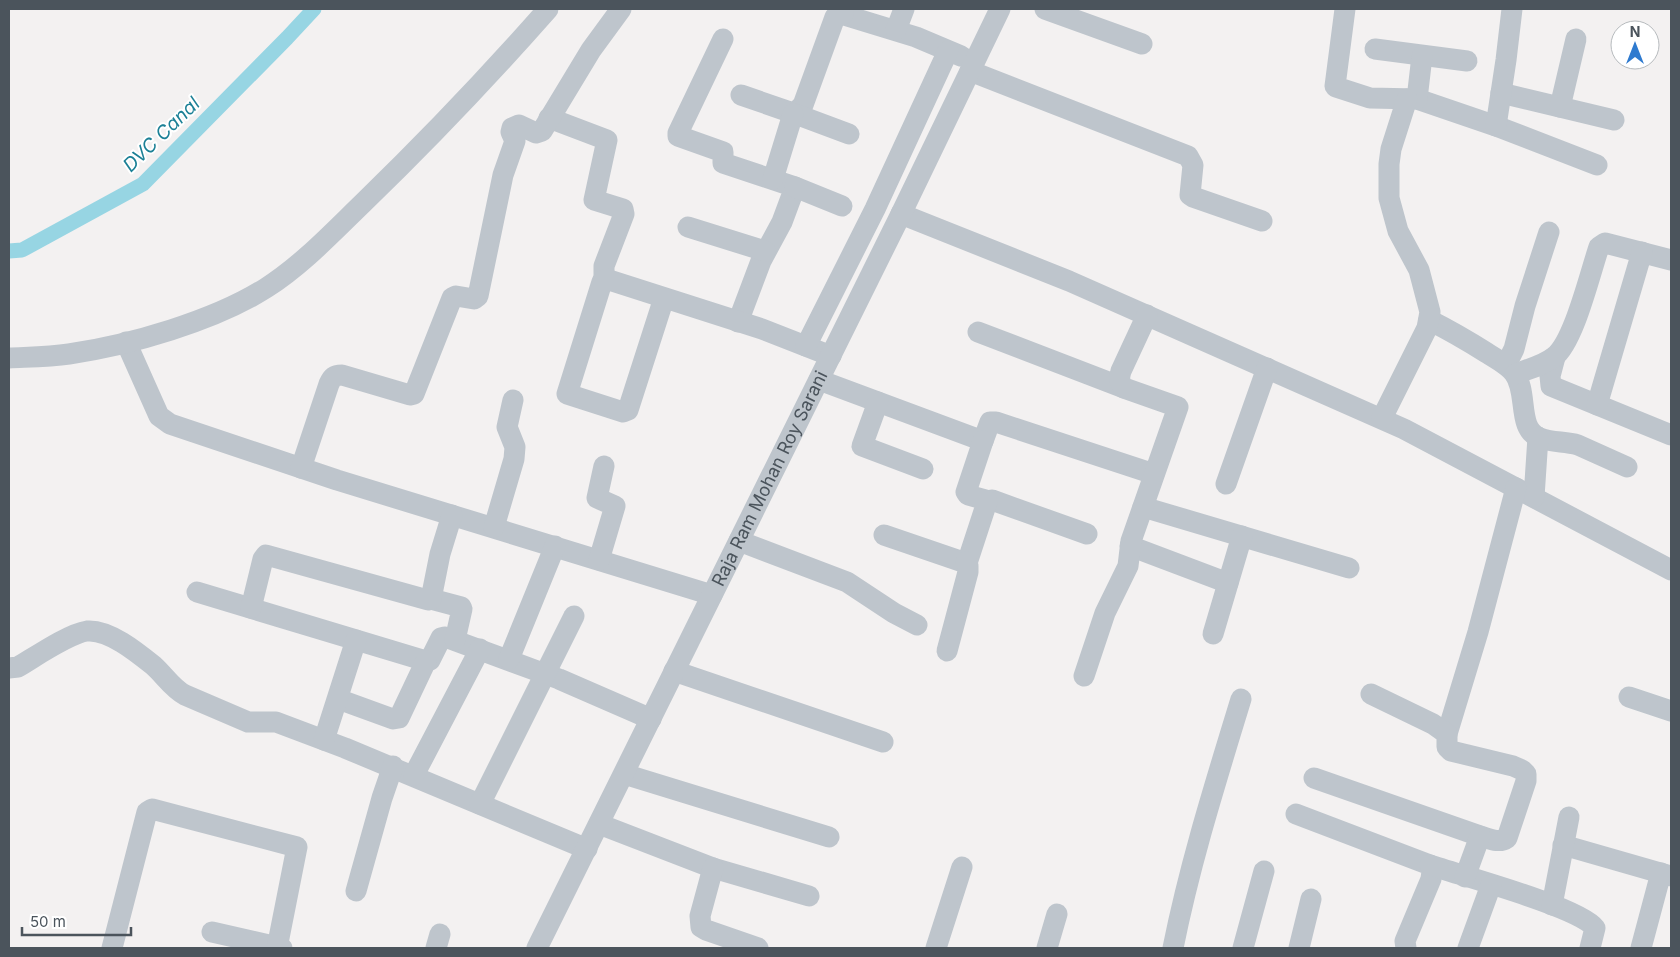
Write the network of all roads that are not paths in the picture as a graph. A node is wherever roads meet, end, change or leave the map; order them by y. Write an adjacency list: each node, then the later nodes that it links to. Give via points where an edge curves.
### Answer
1 (548, 9): 44 (street, via 386,181 306,258 266,288 235,305)
2 (621, 9): 23 (street, via 590,50)
3 (904, 9): 9 (street)
4 (1000, 9): 17 (street, Raja Ram Mohan Roy Sarani)
5 (1045, 9): 12 (street)
6 (1345, 9): 20 (street, via 1335,86 1370,98)
7 (1512, 9): 18 (street)
8 (844, 11): 9 (street); 22 (street, via 835,17 803,106)
9 (896, 30): 14 (street)
10 (1576, 38): 21 (street)
11 (722, 40): 28 (street, via 678,136 723,152 722,163)
12 (1142, 44)
13 (1375, 49): 15 (street)
14 (948, 50): 17 (street); 45 (street, via 875,209)
15 (1422, 56): 16 (street); 20 (street)
16 (1467, 61)
17 (972, 67): 31 (street, Raja Ram Mohan Roy Sarani); 32 (street, via 1188,156 1193,165 1190,195)
18 (1501, 93): 21 (street); 25 (street)
19 (741, 95): 22 (street)
20 (1412, 99): 25 (street); 41 (street, via 1391,149 1389,198 1398,230 1419,270)
21 (1560, 107): 24 (street)
22 (792, 113): 26 (street); 28 (street)
23 (549, 118): 38 (street, via 607,140 594,200 623,209 624,214 604,266); 62 (street, via 539,133 519,125 512,128 515,141 503,175 478,296 474,299 452,298 414,394 335,375 329,384)
24 (1614, 120)
25 (1496, 126): 27 (street)
26 (849, 134)
27 (1597, 165)
28 (774, 179): 29 (street)
29 (795, 187): 30 (street); 35 (street, via 782,222)
30 (842, 206)
31 (901, 214): 40 (street); 46 (street, Raja Ram Mohan Roy Sarani)
32 (1262, 221)
33 (688, 227): 35 (street)
34 (1548, 232): 50 (street, via 1525,306)
35 (765, 251): 42 (street)
36 (1642, 252): 37 (street); 47 (street, via 1605,243 1599,247 1567,342); 55 (street)
37 (1671, 260)
38 (604, 280): 39 (street); 39 (street, via 566,392 623,412 628,410)
39 (664, 298): 42 (street)
40 (1147, 315): 49 (street); 52 (street, via 1119,378)
41 (1430, 320): 50 (street); 56 (street)
42 (738, 322): 45 (street)
43 (978, 332): 52 (street)
44 (126, 342): 48 (street, via 68,354); 62 (street, via 163,420)
45 (806, 346): 46 (street)
46 (831, 356): 51 (street, Raja Ram Mohan Roy Sarani)
47 (1555, 357): 50 (street, via 1544,364); 55 (street, via 1549,382 1551,386)
48 (9, 358)
49 (1267, 368): 56 (street); 65 (street)
50 (1511, 369): 58 (street, via 1523,392 1527,426)
51 (819, 380): 54 (street); 74 (street, Raja Ram Mohan Roy Sarani)
52 (1124, 388): 64 (street, via 1178,407)
53 (513, 400): 70 (street, via 507,427 515,447 514,459)
54 (878, 402): 59 (street); 63 (street, via 862,446)
55 (1597, 405): 57 (street)
56 (1382, 418): 66 (street)
57 (1671, 435)
58 (1538, 437): 61 (street, via 1552,442 1570,442); 66 (street)
59 (983, 440): 64 (street, via 990,422 996,422); 67 (street, via 966,492)
60 (604, 466): 77 (street, via 597,498 616,506)
61 (1627, 467)
62 (301, 468): 69 (street)
63 (923, 469)
64 (1154, 474): 68 (street)
65 (1226, 484)
66 (1526, 493): 80 (street); 105 (street)
67 (987, 501): 71 (street, via 992,500); 78 (street)
68 (1143, 506): 73 (street); 76 (street)
69 (452, 515): 70 (street); 84 (street)
70 (494, 527): 75 (street)
71 (1086, 534)
72 (884, 535): 78 (street)
73 (1242, 536): 79 (street); 81 (street)
74 (739, 541): 83 (street, Raja Ram Mohan Roy Sarani); 87 (street, via 847,582)
75 (555, 546): 77 (street); 93 (street)
76 (1130, 546): 81 (street); 98 (street, via 1128,566 1105,613)
77 (598, 560): 83 (street)
78 (966, 562): 92 (street, via 968,572)
79 (1349, 568)
80 (1671, 570)
81 (1228, 583): 88 (street)
82 (197, 592): 85 (street)
83 (712, 595): 96 (street, Raja Ram Mohan Roy Sarani)
84 (431, 599): 85 (street, via 266,555 262,559); 90 (street, via 461,607)
85 (251, 608): 89 (street)
86 (574, 616): 97 (street)
87 (918, 625)
88 (1213, 634)
89 (356, 640): 94 (street); 101 (street)
90 (455, 640): 91 (street); 94 (street, via 441,638 430,660)
91 (480, 649): 93 (street); 110 (street)
92 (947, 651)
93 (509, 659): 97 (street)
94 (426, 661): 101 (street, via 399,718 393,719)
95 (9, 668): 106 (street, via 18,667 73,635 94,631 135,650 185,695 248,722 276,722)
96 (674, 672): 104 (street, Raja Ram Mohan Roy Sarani); 107 (street)
97 (546, 674): 104 (street); 112 (street)
98 (1084, 676)
99 (1371, 694): 105 (street)
100 (1629, 697): 103 (street)
101 (338, 699): 106 (street)
102 (1241, 699): 139 (street, via 1191,868)
103 (1671, 711)
104 (651, 719): 109 (street, Raja Ram Mohan Roy Sarani)
105 (1447, 734): 116 (street, via 1451,751 1513,766 1526,774 1507,838 1496,841)
106 (324, 740): 108 (street)
107 (883, 742)
108 (393, 766): 110 (street); 127 (street)
109 (624, 774): 115 (street, Raja Ram Mohan Roy Sarani); 117 (street)
110 (414, 775): 112 (street)
111 (1314, 778): 116 (street)
112 (480, 804): 119 (street)
113 (1296, 814): 120 (street)
114 (1569, 817): 118 (street)
115 (599, 824): 119 (street, Raja Ram Mohan Roy Sarani); 122 (street)
116 (1480, 836): 125 (street)
117 (829, 837)
118 (1563, 846): 124 (street); 130 (street)
119 (587, 849): 135 (street, Raja Ram Mohan Roy Sarani)
120 (1430, 865): 125 (street); 142 (street, via 1431,879 1405,941)
121 (962, 867): 137 (street)
122 (713, 868): 128 (street); 136 (street, via 700,916 701,927)
123 (1264, 871): 140 (street)
124 (1666, 874): 145 (street)
125 (1465, 877): 126 (street)
126 (1491, 885): 130 (street); 143 (street)
127 (356, 891)
128 (809, 896)
129 (1311, 899): 141 (street)
130 (1552, 905): 144 (street, via 1591,922 1596,928)
131 (1056, 914): 138 (street)
132 (212, 932): 134 (street)
133 (112, 948): 134 (street, via 147,812 152,808 297,847)
134 (279, 948)
135 (537, 948)
136 (758, 948)
137 (936, 948)
138 (1047, 948)
139 (1173, 948)
140 (1243, 948)
141 (1299, 948)
142 (1406, 948)
143 (1468, 948)
144 (1590, 948)
145 (1641, 948)

